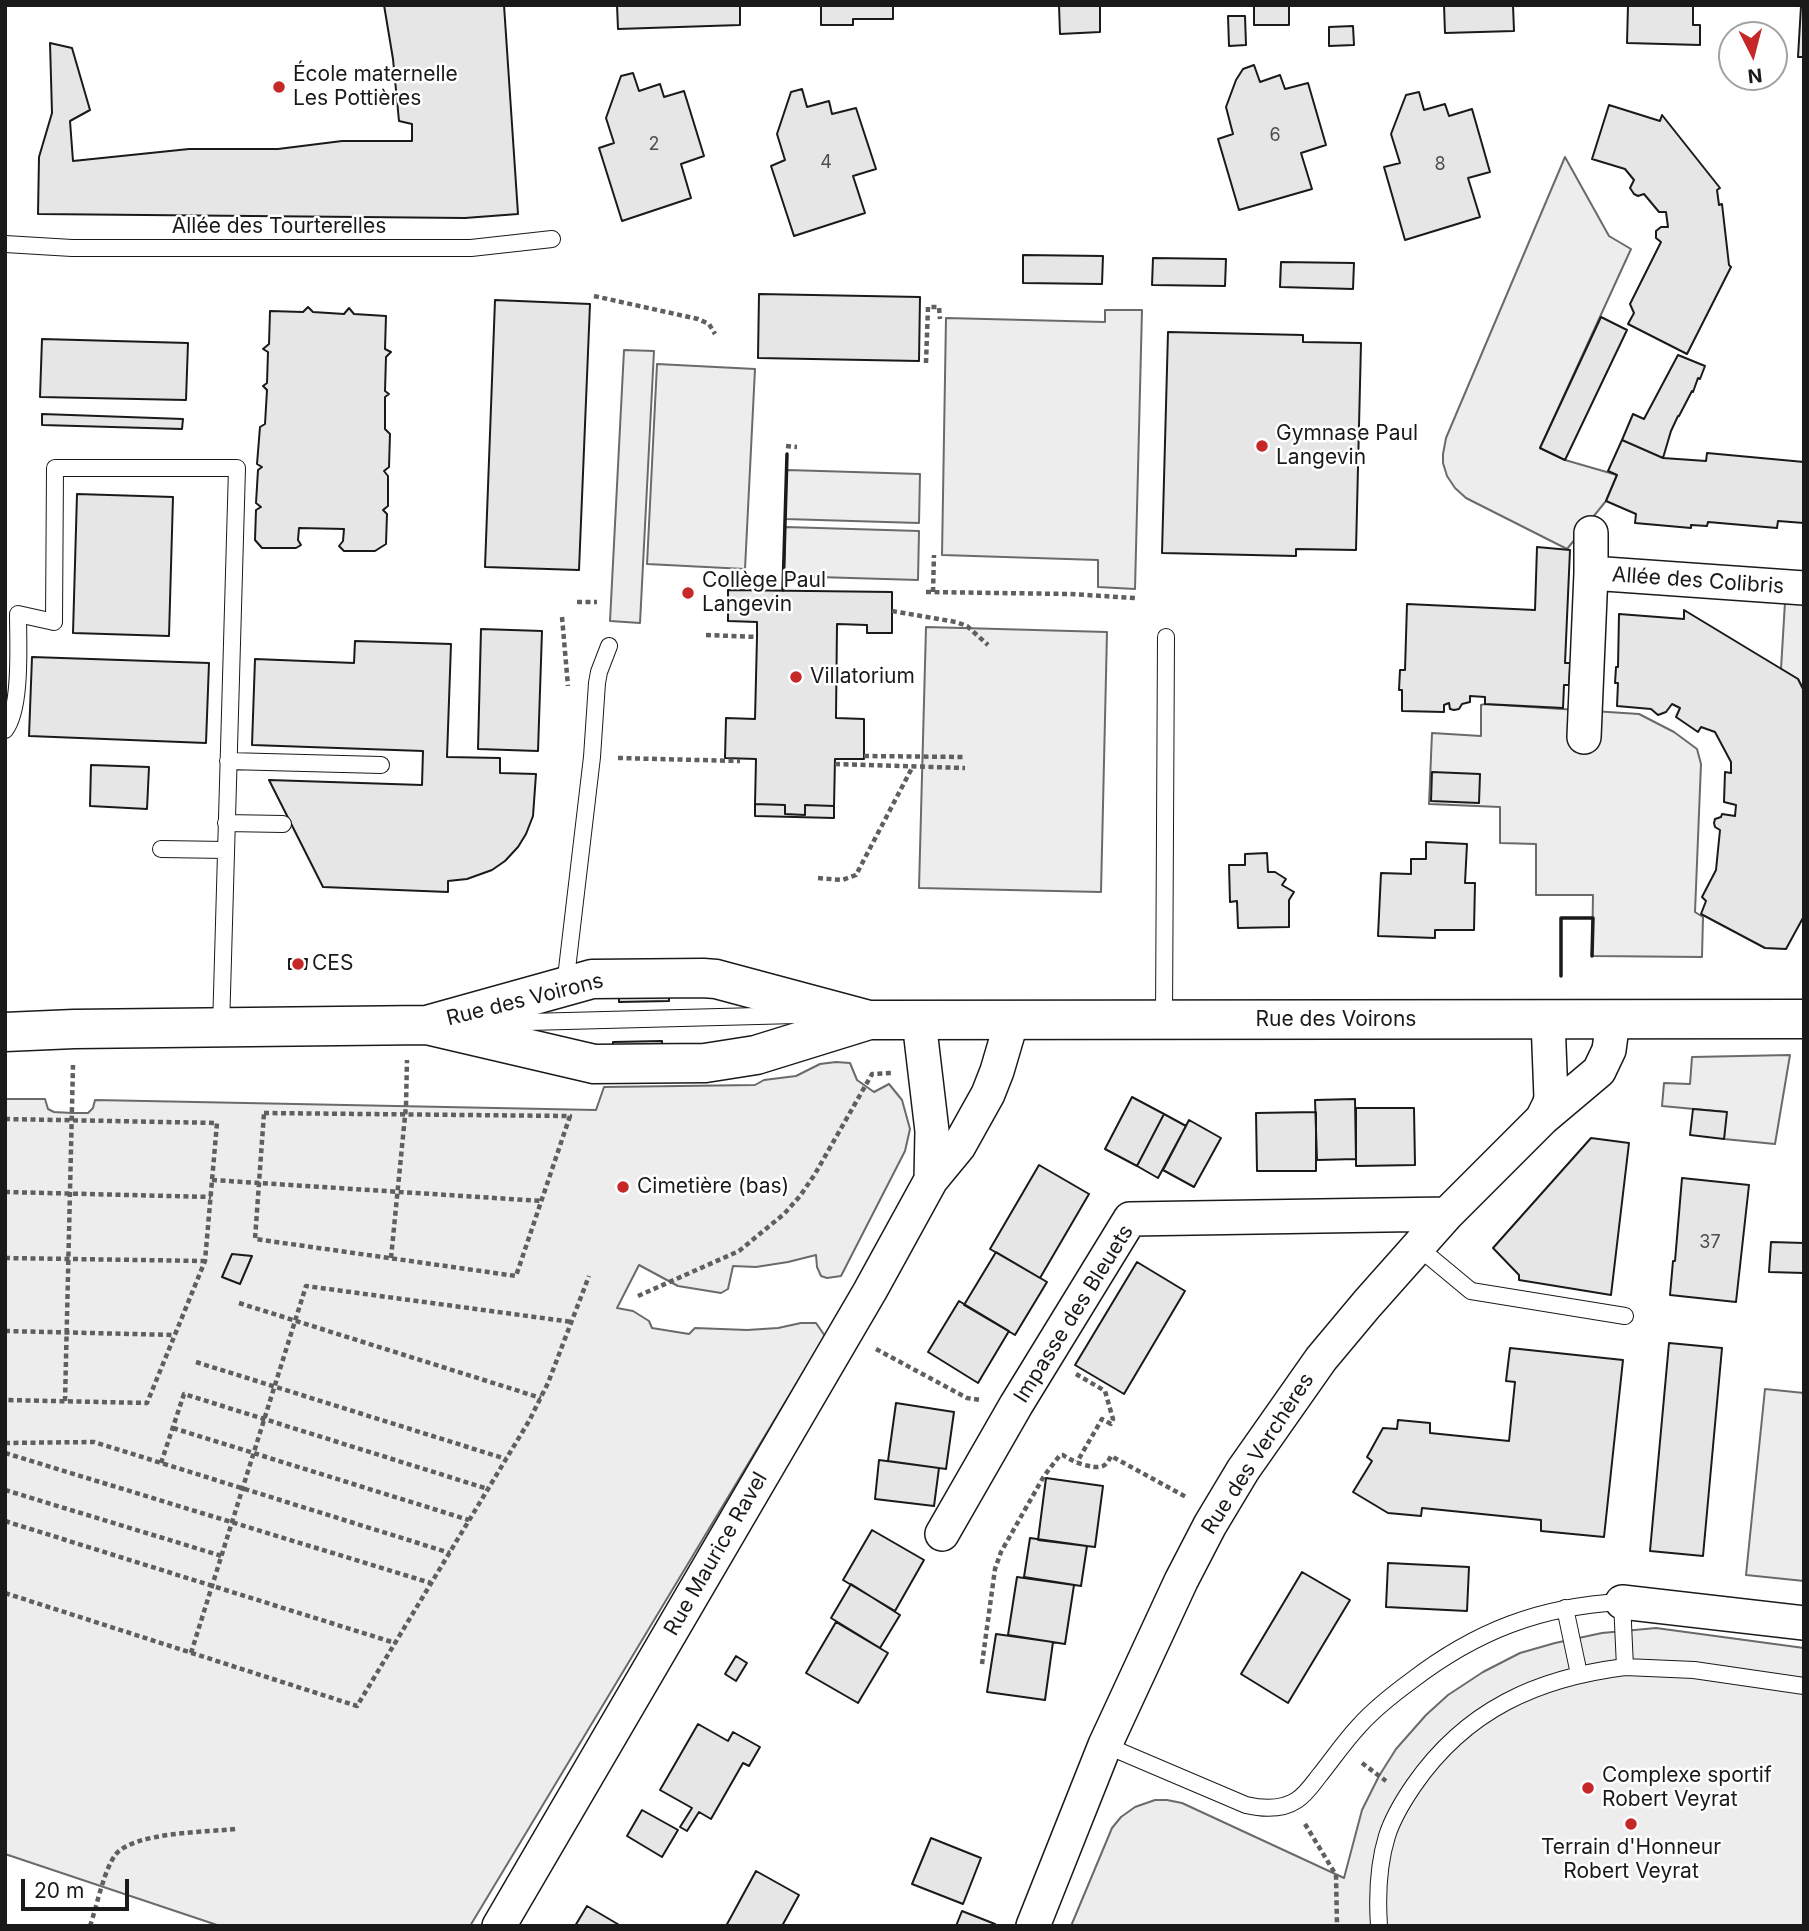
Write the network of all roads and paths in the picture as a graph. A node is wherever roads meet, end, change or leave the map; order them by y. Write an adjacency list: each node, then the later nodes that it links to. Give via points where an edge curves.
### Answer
1 (552, 239): 2 (lane, Allée des Tourterelles, via 471,248)
2 (5, 244)
3 (594, 296): 5 (path, via 698,319 709,324)
4 (940, 319): 6 (path, via 939,307 928,307)
5 (715, 334)
6 (926, 363)
7 (786, 446): 8 (path)
8 (797, 447)
9 (1591, 533): 11 (street, Allée des Colibris)
10 (934, 555): 14 (path)
11 (1591, 573): 12 (street, Allée des Colibris); 26 (street, Allée des Colibris)
12 (1804, 588)
13 (926, 592): 14 (path)
14 (933, 592): 15 (path)
15 (1135, 598)
16 (577, 602): 17 (path)
17 (597, 602)
18 (892, 611): 23 (path, via 956,622)
19 (12, 612): 25 (lane, via 16,704); 29 (lane, via 54,622 55,468 237,468)
20 (706, 635): 21 (path)
21 (757, 637)
22 (1166, 637): 43 (lane)
23 (988, 645)
24 (609, 646): 39 (lane, via 597,683)
25 (5, 730)
26 (1584, 737)
27 (864, 756): 28 (path)
28 (965, 757)
29 (228, 761): 31 (lane); 34 (lane)
30 (835, 764): 32 (path)
31 (381, 765)
32 (913, 766): 33 (path); 38 (path, via 856,875 842,880)
33 (965, 768)
34 (226, 823): 35 (lane); 37 (lane)
35 (283, 824)
36 (161, 849): 37 (lane)
37 (226, 850): 48 (lane)
38 (818, 878)
39 (565, 986): 41 (street, Rue des Voirons, via 609,978 716,979); 47 (street, Rue des Voirons)
40 (1804, 1018): 45 (street, Rue des Voirons)
41 (869, 1020): 46 (street, Rue des Voirons); 47 (street, Rue des Voirons, via 739,1059 605,1065)
42 (1012, 1020): 43 (street, Rue des Voirons); 46 (street, Rue des Voirons); 56 (street, Rue Maurice Ravel, via 988,1094 959,1146)
43 (1164, 1020): 44 (street, Rue des Voirons)
44 (1548, 1020): 45 (street, Rue des Voirons); 53 (street, via 1550,1098)
45 (1614, 1020): 53 (street, Rue des Verchères, via 1607,1057 1599,1071)
46 (919, 1021): 56 (street, Rue Maurice Ravel, via 932,1131)
47 (418, 1025): 48 (street, Rue des Voirons); 51 (path)
48 (221, 1028): 49 (street, Rue des Voirons)
49 (74, 1029): 50 (street, Rue des Voirons); 54 (path)
50 (5, 1032)
51 (405, 1114): 57 (path, via 264,1113); 59 (path); 62 (path, via 570,1116)
52 (5, 1119): 54 (path)
53 (1542, 1119): 63 (street, Rue des Verchères)
54 (72, 1120): 55 (path, via 217,1122); 60 (path)
55 (212, 1180): 57 (path); 61 (path)
56 (932, 1180): 121 (street, Rue Maurice Ravel)
57 (259, 1183): 59 (path); 66 (path, via 255,1238)
58 (5, 1192): 60 (path)
59 (398, 1192): 62 (path); 66 (path)
60 (70, 1194): 61 (path); 67 (path)
61 (211, 1196): 68 (path)
62 (542, 1201): 66 (path, via 516,1276)
63 (1447, 1214): 64 (street, Rue des Verchères); 78 (street, Impasse des Bleuets, via 1130,1219)
64 (1418, 1247): 71 (lane, via 1471,1291); 115 (street, Rue des Verchères, via 1321,1359 1243,1470 1181,1581)
65 (5, 1258): 67 (path)
66 (391, 1258)
67 (69, 1259): 68 (path); 75 (path)
68 (205, 1261): 76 (path)
69 (589, 1276): 73 (path)
70 (239, 1303): 72 (path)
71 (1625, 1316)
72 (296, 1320): 73 (path, via 306,1286); 80 (path); 81 (path)
73 (572, 1322): 81 (path)
74 (5, 1331): 75 (path)
75 (67, 1332): 76 (path); 84 (path)
76 (175, 1335): 84 (path, via 147,1403)
77 (881, 1353): 82 (path)
78 (1046, 1357): 91 (path, via 1105,1391 1113,1419 1111,1424 1102,1419); 100 (street, Impasse des Bleuets)
79 (196, 1362): 80 (path)
80 (275, 1386): 85 (path); 90 (path)
81 (541, 1398): 90 (path)
82 (967, 1398)
83 (5, 1400): 84 (path)
84 (65, 1401)
85 (264, 1419): 86 (path, via 184,1394); 88 (path); 94 (path)
86 (173, 1428): 88 (path); 92 (path)
87 (5, 1443): 92 (path, via 93,1442)
88 (254, 1452): 93 (path); 97 (path)
89 (5, 1453): 99 (path)
90 (506, 1459): 94 (path)
91 (1077, 1462): 96 (path, via 1100,1467 1111,1456); 111 (path, via 1060,1455 1001,1552)
92 (161, 1464): 93 (path)
93 (243, 1489): 99 (path); 101 (path)
94 (488, 1489): 97 (path)
95 (5, 1490): 102 (path)
96 (1180, 1494)
97 (469, 1520): 101 (path)
98 (5, 1521): 104 (path)
99 (232, 1522): 102 (path); 103 (path)
100 (942, 1534)
101 (450, 1553): 103 (path)
102 (222, 1556): 104 (path)
103 (431, 1583): 109 (path)
104 (212, 1586): 109 (path); 110 (path)
105 (5, 1593): 110 (path)
106 (1622, 1602): 107 (lane); 108 (street); 112 (lane)
107 (1565, 1608): 113 (lane); 116 (lane, via 1508,1624 1454,1651 1386,1700)
108 (1804, 1623)
109 (395, 1643): 110 (path, via 357,1706)
110 (191, 1653)
111 (982, 1664)
112 (1625, 1667): 113 (lane); 114 (lane, via 1694,1670)
113 (1579, 1674): 117 (lane, via 1522,1694 1458,1733)
114 (1804, 1686)
115 (1105, 1745): 118 (lane, via 1246,1805 1276,1808); 122 (street, Rue des Verchères)
116 (1341, 1748): 117 (path); 118 (lane, via 1305,1794)
117 (1407, 1794): 124 (lane, via 1386,1838 1378,1888)
118 (1292, 1803): 123 (path, via 1336,1875)
119 (236, 1829): 120 (path, via 146,1838 125,1846 109,1868)
120 (90, 1926)
121 (499, 1926)
122 (1033, 1926)
123 (1337, 1926)
124 (1379, 1926)

